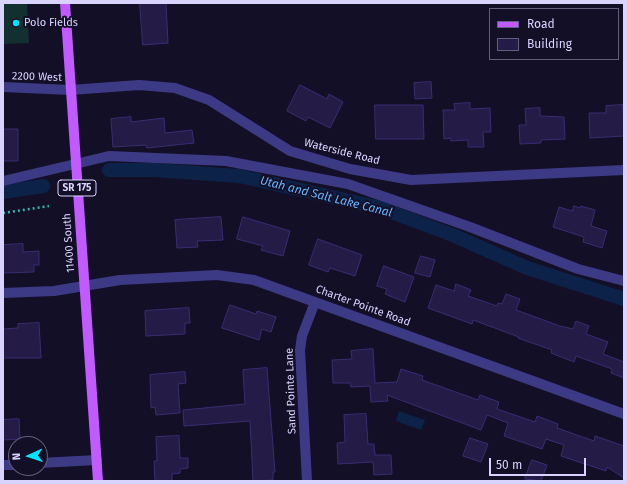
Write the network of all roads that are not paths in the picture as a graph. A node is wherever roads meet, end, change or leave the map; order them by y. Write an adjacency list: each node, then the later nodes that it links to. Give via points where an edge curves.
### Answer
1 (65, 3): 3 (main road, 11400 South / SR 175)
2 (3, 87): 3 (street, 2200 West)
3 (70, 90): 4 (main road, 11400 South / SR 175); 5 (street, Waterside Road, via 139,85 175,88 210,100 290,151 350,169 411,180)
4 (76, 164): 6 (street); 7 (street, via 109,156 226,161 348,184 578,269); 8 (main road, 11400 South / SR 175)
5 (624, 170)
6 (3, 181)
7 (624, 281)
8 (84, 287): 9 (street, Charter Pointe Road, via 49,292); 10 (street, Charter Pointe Road, via 120,280 230,276 254,280); 12 (main road, 11400 South / SR 175)
9 (3, 293)
10 (315, 302): 11 (street, Charter Pointe Road); 15 (street, Sand Pointe Lane, via 302,336 300,350)
11 (624, 414)
12 (97, 460): 13 (street); 14 (main road, 11400 South / SR 175)
13 (48, 463)
14 (98, 481)
15 (307, 481)

